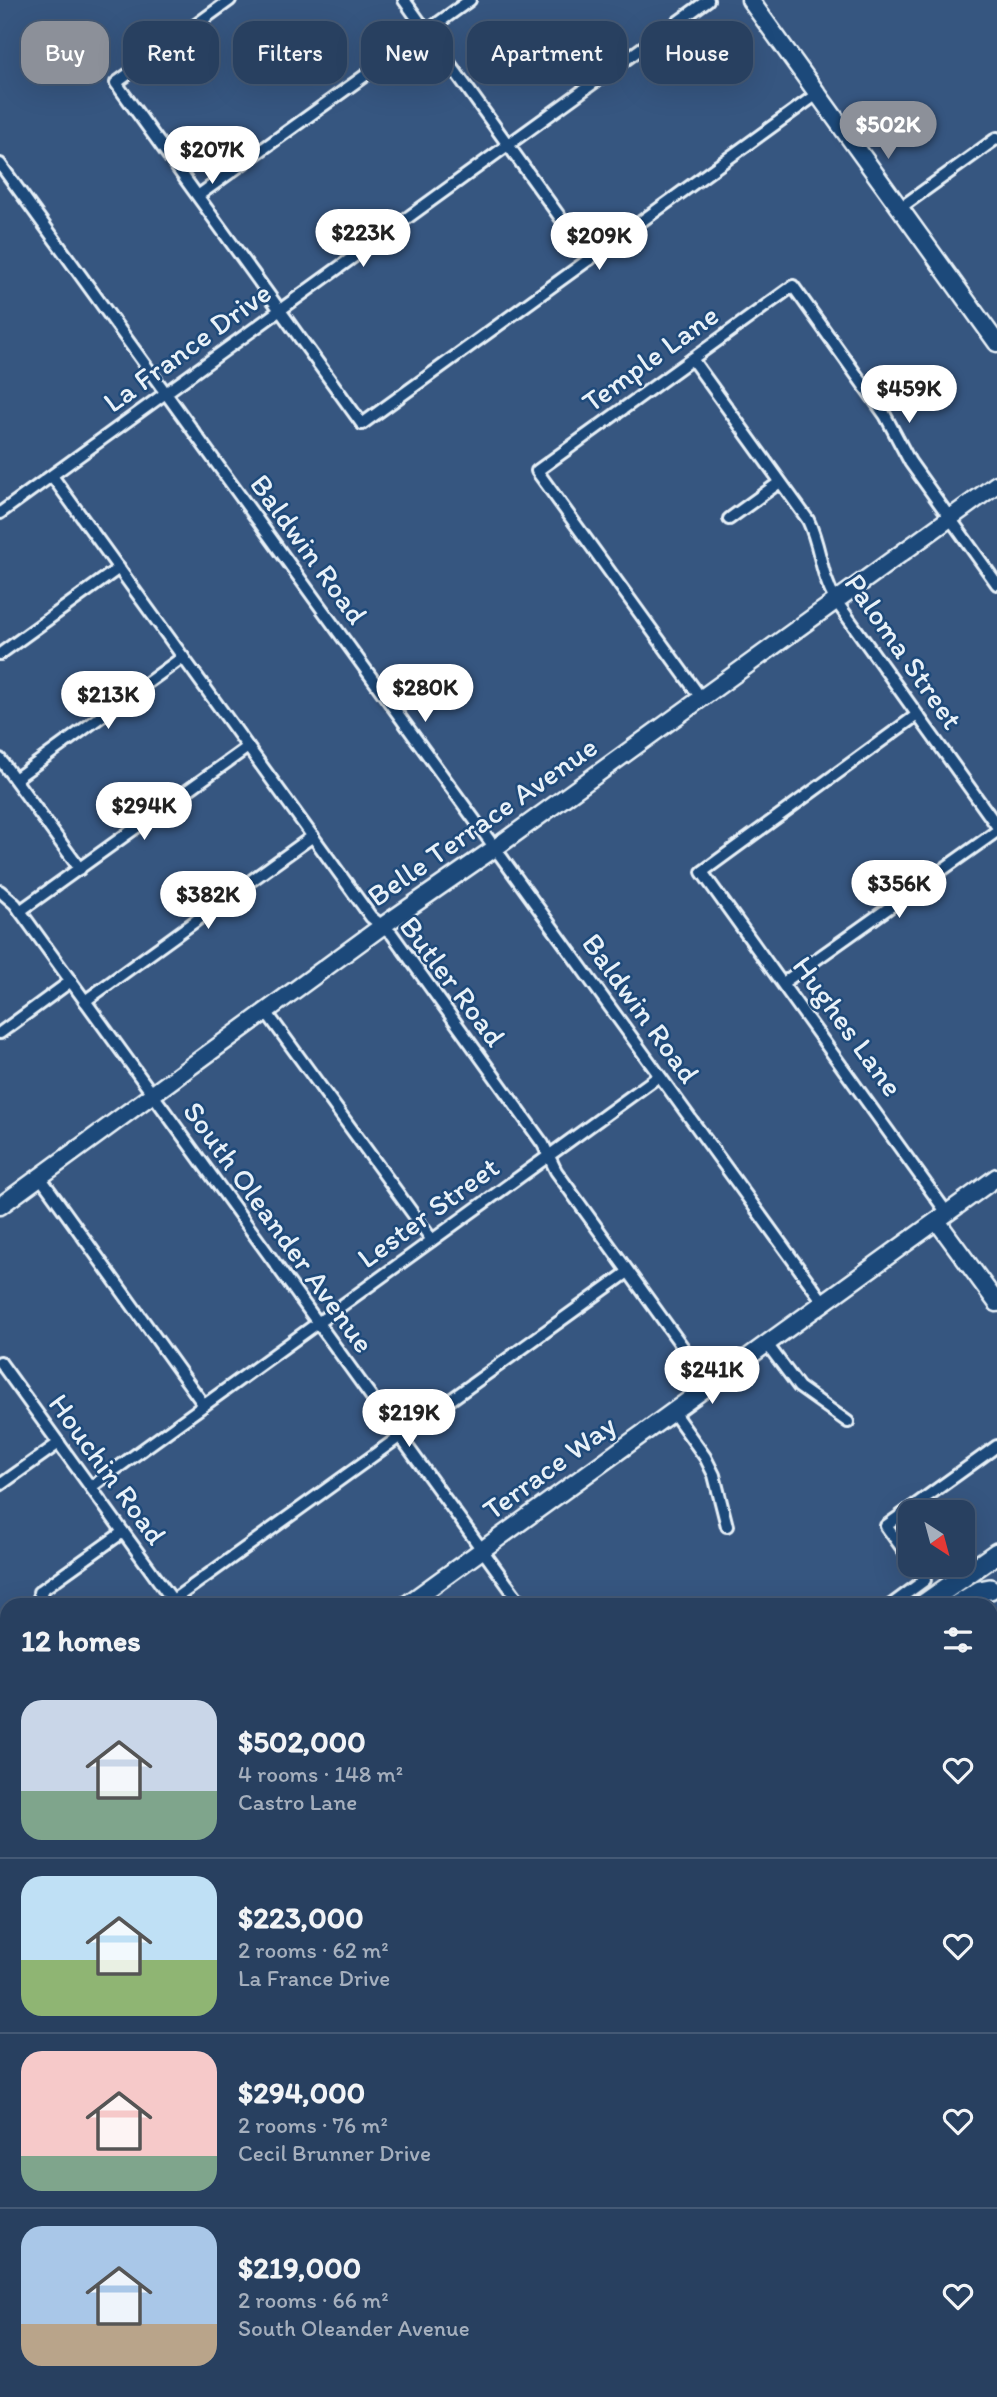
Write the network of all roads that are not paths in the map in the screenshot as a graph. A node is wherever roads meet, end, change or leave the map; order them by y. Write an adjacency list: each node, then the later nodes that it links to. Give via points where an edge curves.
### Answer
1 (230, 0): 14 (street, via 116,83)
2 (404, 0): 6 (street)
3 (470, 0): 7 (street)
4 (708, 0): 12 (street, La France Drive)
5 (750, 0): 10 (street)
6 (419, 21)
7 (440, 21)
8 (453, 69): 12 (street)
9 (361, 78): 14 (street)
10 (817, 94): 15 (street); 16 (street)
11 (997, 138): 15 (street)
12 (508, 145): 16 (street); 17 (street, La France Drive)
13 (0, 164): 20 (street, Baldwin Road)
14 (199, 195): 17 (street)
15 (900, 208): 18 (street)
16 (590, 259): 17 (street, via 362,424)
17 (280, 310): 20 (street, La France Drive)
18 (997, 343)
19 (692, 359): 22 (street, Paloma Street); 25 (street, Temple Lane, via 793,286 886,415 910,462); 32 (street, Temple Lane, via 537,471)
20 (166, 393): 21 (street, La France Drive); 39 (street, Baldwin Road)
21 (52, 475): 24 (street, La France Drive); 27 (street, Butler Road)
22 (780, 481): 26 (street); 29 (street, Paloma Street, via 814,532 824,576)
23 (997, 484): 25 (street, Belle Terrace Avenue)
24 (0, 513)
25 (950, 518): 28 (street); 29 (street, Belle Terrace Avenue)
26 (729, 519)
27 (118, 568): 30 (street); 31 (street, Butler Road)
28 (997, 584)
29 (836, 601): 32 (street, Belle Terrace Avenue); 33 (street, Paloma Street)
30 (0, 653)
31 (183, 657): 34 (street, Butler Road); 36 (street)
32 (701, 698): 39 (street, Belle Terrace Avenue)
33 (918, 715): 37 (street, Paloma Street); 45 (street, Hughes Lane, via 702,872)
34 (248, 747): 38 (street, Butler Road); 40 (street)
35 (0, 759): 36 (street)
36 (15, 779): 40 (street)
37 (997, 828): 45 (street)
38 (313, 836): 43 (street, Butler Road); 46 (street)
39 (495, 848): 43 (street, Belle Terrace Avenue); 49 (street, Baldwin Road)
40 (80, 869): 42 (street)
41 (0, 891): 42 (street, South Oleander Avenue)
42 (20, 911): 44 (street, South Oleander Avenue)
43 (381, 927): 47 (street, Belle Terrace Avenue); 51 (street, Butler Road, via 392,934)
44 (71, 981): 46 (street, South Oleander Avenue); 48 (street)
45 (783, 983): 55 (street, Hughes Lane)
46 (85, 1001): 50 (street, South Oleander Avenue)
47 (267, 1013): 50 (street, Belle Terrace Avenue); 56 (street)
48 (0, 1033)
49 (659, 1076): 51 (street, Lester Street); 58 (street, Baldwin Road)
50 (153, 1095): 52 (street, Belle Terrace Avenue); 60 (street, South Oleander Avenue)
51 (548, 1155): 56 (street, Lester Street); 57 (street, Butler Road)
52 (40, 1177): 54 (street, Belle Terrace Avenue); 64 (street)
53 (997, 1177): 55 (street, Terrace Way)
54 (0, 1206)
55 (942, 1217): 58 (street, Terrace Way); 59 (street, Hughes Lane)
56 (432, 1240): 60 (street, Lester Street)
57 (628, 1272): 63 (street, Butler Road); 67 (street)
58 (824, 1303): 61 (street, Terrace Way)
59 (997, 1303)
60 (318, 1322): 64 (street, Lester Street); 67 (street, South Oleander Avenue)
61 (767, 1344): 63 (street, Terrace Way); 66 (street, via 799,1387)
62 (0, 1362): 68 (street, Houchin Road)
63 (710, 1385): 65 (street, Terrace Way)
64 (204, 1405): 71 (street, Lester Street)
65 (673, 1412): 74 (street, via 714,1475); 77 (street, Terrace Way)
66 (848, 1422)
67 (400, 1436): 77 (street, South Oleander Avenue); 83 (street)
68 (58, 1443): 70 (street); 71 (street, Houchin Road)
69 (997, 1446): 72 (street)
70 (0, 1485)
71 (90, 1487): 75 (street, Houchin Road)
72 (922, 1500)
73 (898, 1517): 76 (street, via 886,1526)
74 (727, 1527)
75 (123, 1532): 81 (street, via 39,1592); 82 (street, Houchin Road)
76 (898, 1542)
77 (482, 1550): 84 (street, Terrace Way); 85 (street, South Oleander Avenue)
78 (997, 1553): 87 (highway)
79 (923, 1577): 86 (street, via 925,1580)
80 (992, 1593): 88 (highway, via 980,1591)
81 (43, 1598)
82 (170, 1598)
83 (181, 1598)
84 (416, 1598)
85 (517, 1598)
86 (901, 1598)
87 (933, 1598)
88 (968, 1598)

